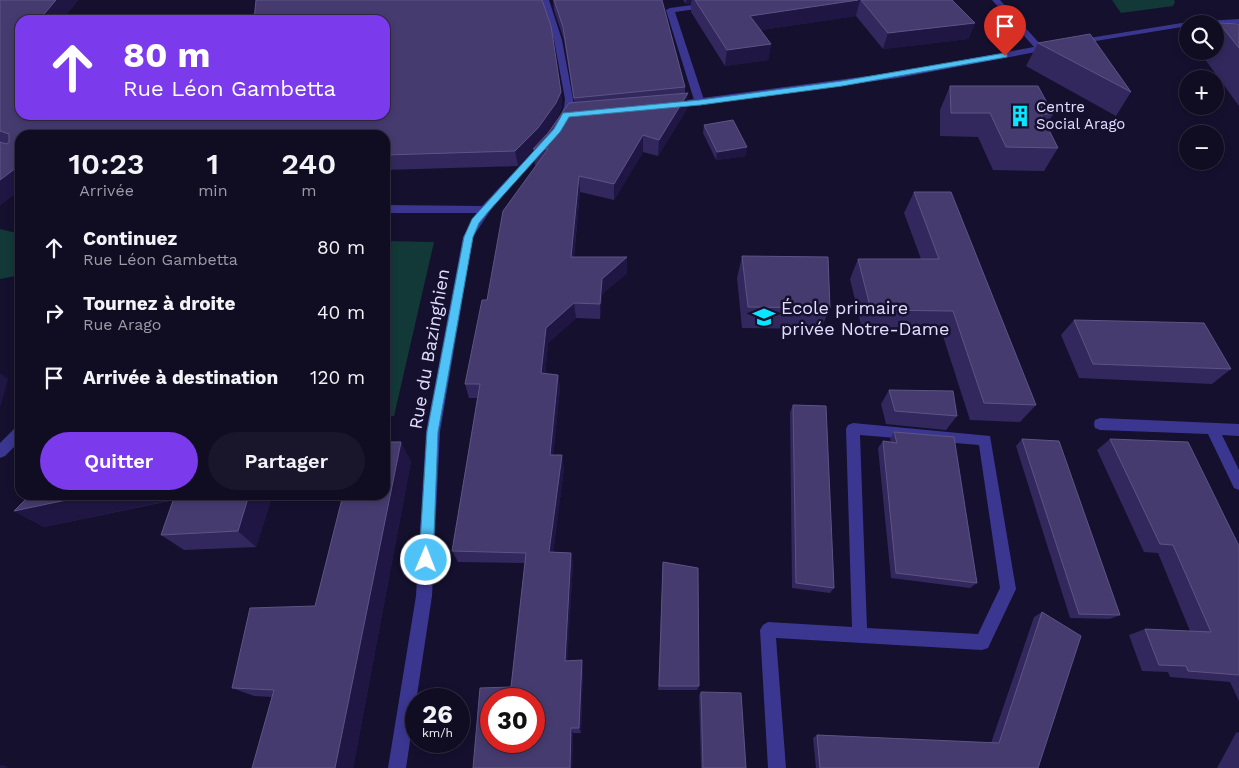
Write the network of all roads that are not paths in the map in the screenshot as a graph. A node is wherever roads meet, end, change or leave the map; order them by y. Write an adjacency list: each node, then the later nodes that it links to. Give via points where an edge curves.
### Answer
1 (545, 0): 13 (street, via 558,40 569,99)
2 (996, 0): 9 (street)
3 (718, 4): 10 (street, via 670,10)
4 (1239, 21): 5 (street)
5 (1224, 22)
6 (1179, 26): 7 (street)
7 (1070, 44)
8 (1060, 46): 9 (street)
9 (1040, 49): 10 (street, via 889,77)
10 (700, 103): 11 (street)
11 (663, 106)
12 (580, 114): 13 (street)
13 (566, 115): 15 (street, Rue du Bazinghien, via 554,134)
14 (390, 209): 15 (street)
15 (485, 210): 23 (street, Rue du Bazinghien, via 468,237 432,432 424,596)
16 (1100, 424): 17 (street)
17 (1212, 429): 18 (street); 21 (street)
18 (1239, 430)
19 (15, 437): 20 (street)
20 (0, 452)
21 (1239, 484)
22 (860, 636): 22 (street, via 982,642 1008,590 985,440 853,429); 24 (street, via 768,630)
23 (397, 768)
24 (777, 768)

